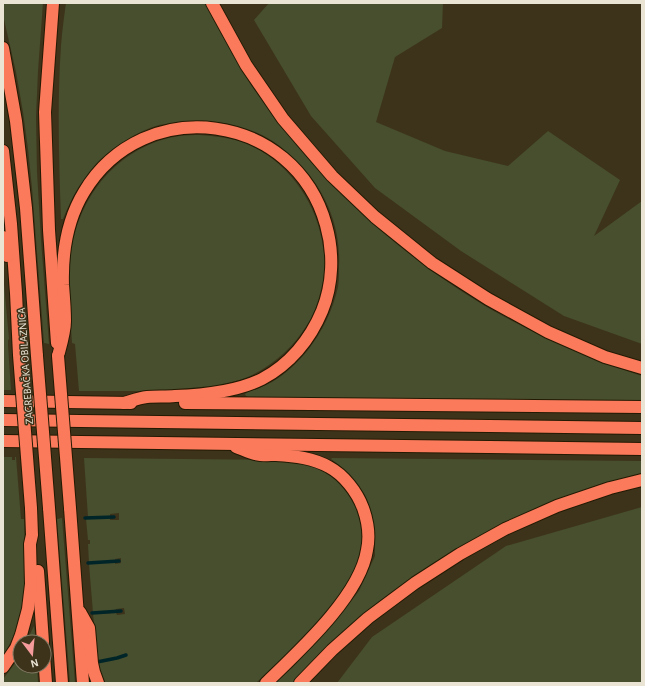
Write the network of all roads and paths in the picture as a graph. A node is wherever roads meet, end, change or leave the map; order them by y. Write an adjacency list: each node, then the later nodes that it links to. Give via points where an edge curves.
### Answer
1 (53, 3): 7 (highway, via 45,112 49,230)
2 (212, 3): 8 (highway, via 246,65 283,119 332,176 375,217 432,263 488,299 548,332 605,357)
3 (3, 48): 24 (highway, ZAGREBAČKA OBILAZNICA, bridge, via 16,121 26,208)
4 (3, 151): 6 (highway)
5 (3, 237): 6 (highway, via 9,283)
6 (16, 293): 20 (highway, bridge)
7 (58, 356): 10 (highway, via 66,323 63,269 69,227 84,191 106,163 141,140 166,131 192,127 228,130 272,149 298,172 309,186 324,215 332,254 332,272 326,301 317,324 288,361 252,384 219,392 146,397); 21 (highway, bridge)
8 (642, 368)
9 (3, 401): 10 (highway)
10 (124, 403): 11 (highway)
11 (642, 407)
12 (3, 420): 13 (highway)
13 (642, 428)
14 (3, 441): 15 (highway)
15 (16, 441): 16 (highway); 17 (highway)
16 (229, 444): 18 (highway); 27 (highway, via 256,455 303,457 330,467 353,490 362,506 367,524 367,550 362,569 352,588 310,639)
17 (3, 446)
18 (642, 449)
19 (642, 480): 28 (highway, via 557,506 505,529 460,554 368,618)
20 (32, 535): 22 (highway, via 36,544); 23 (highway, via 31,584 26,621 16,648)
21 (77, 608): 25 (highway); 26 (highway, via 88,628 92,663)
22 (42, 634)
23 (3, 667)
24 (62, 683)
25 (83, 683)
26 (98, 683)
27 (266, 683)
28 (300, 683)

